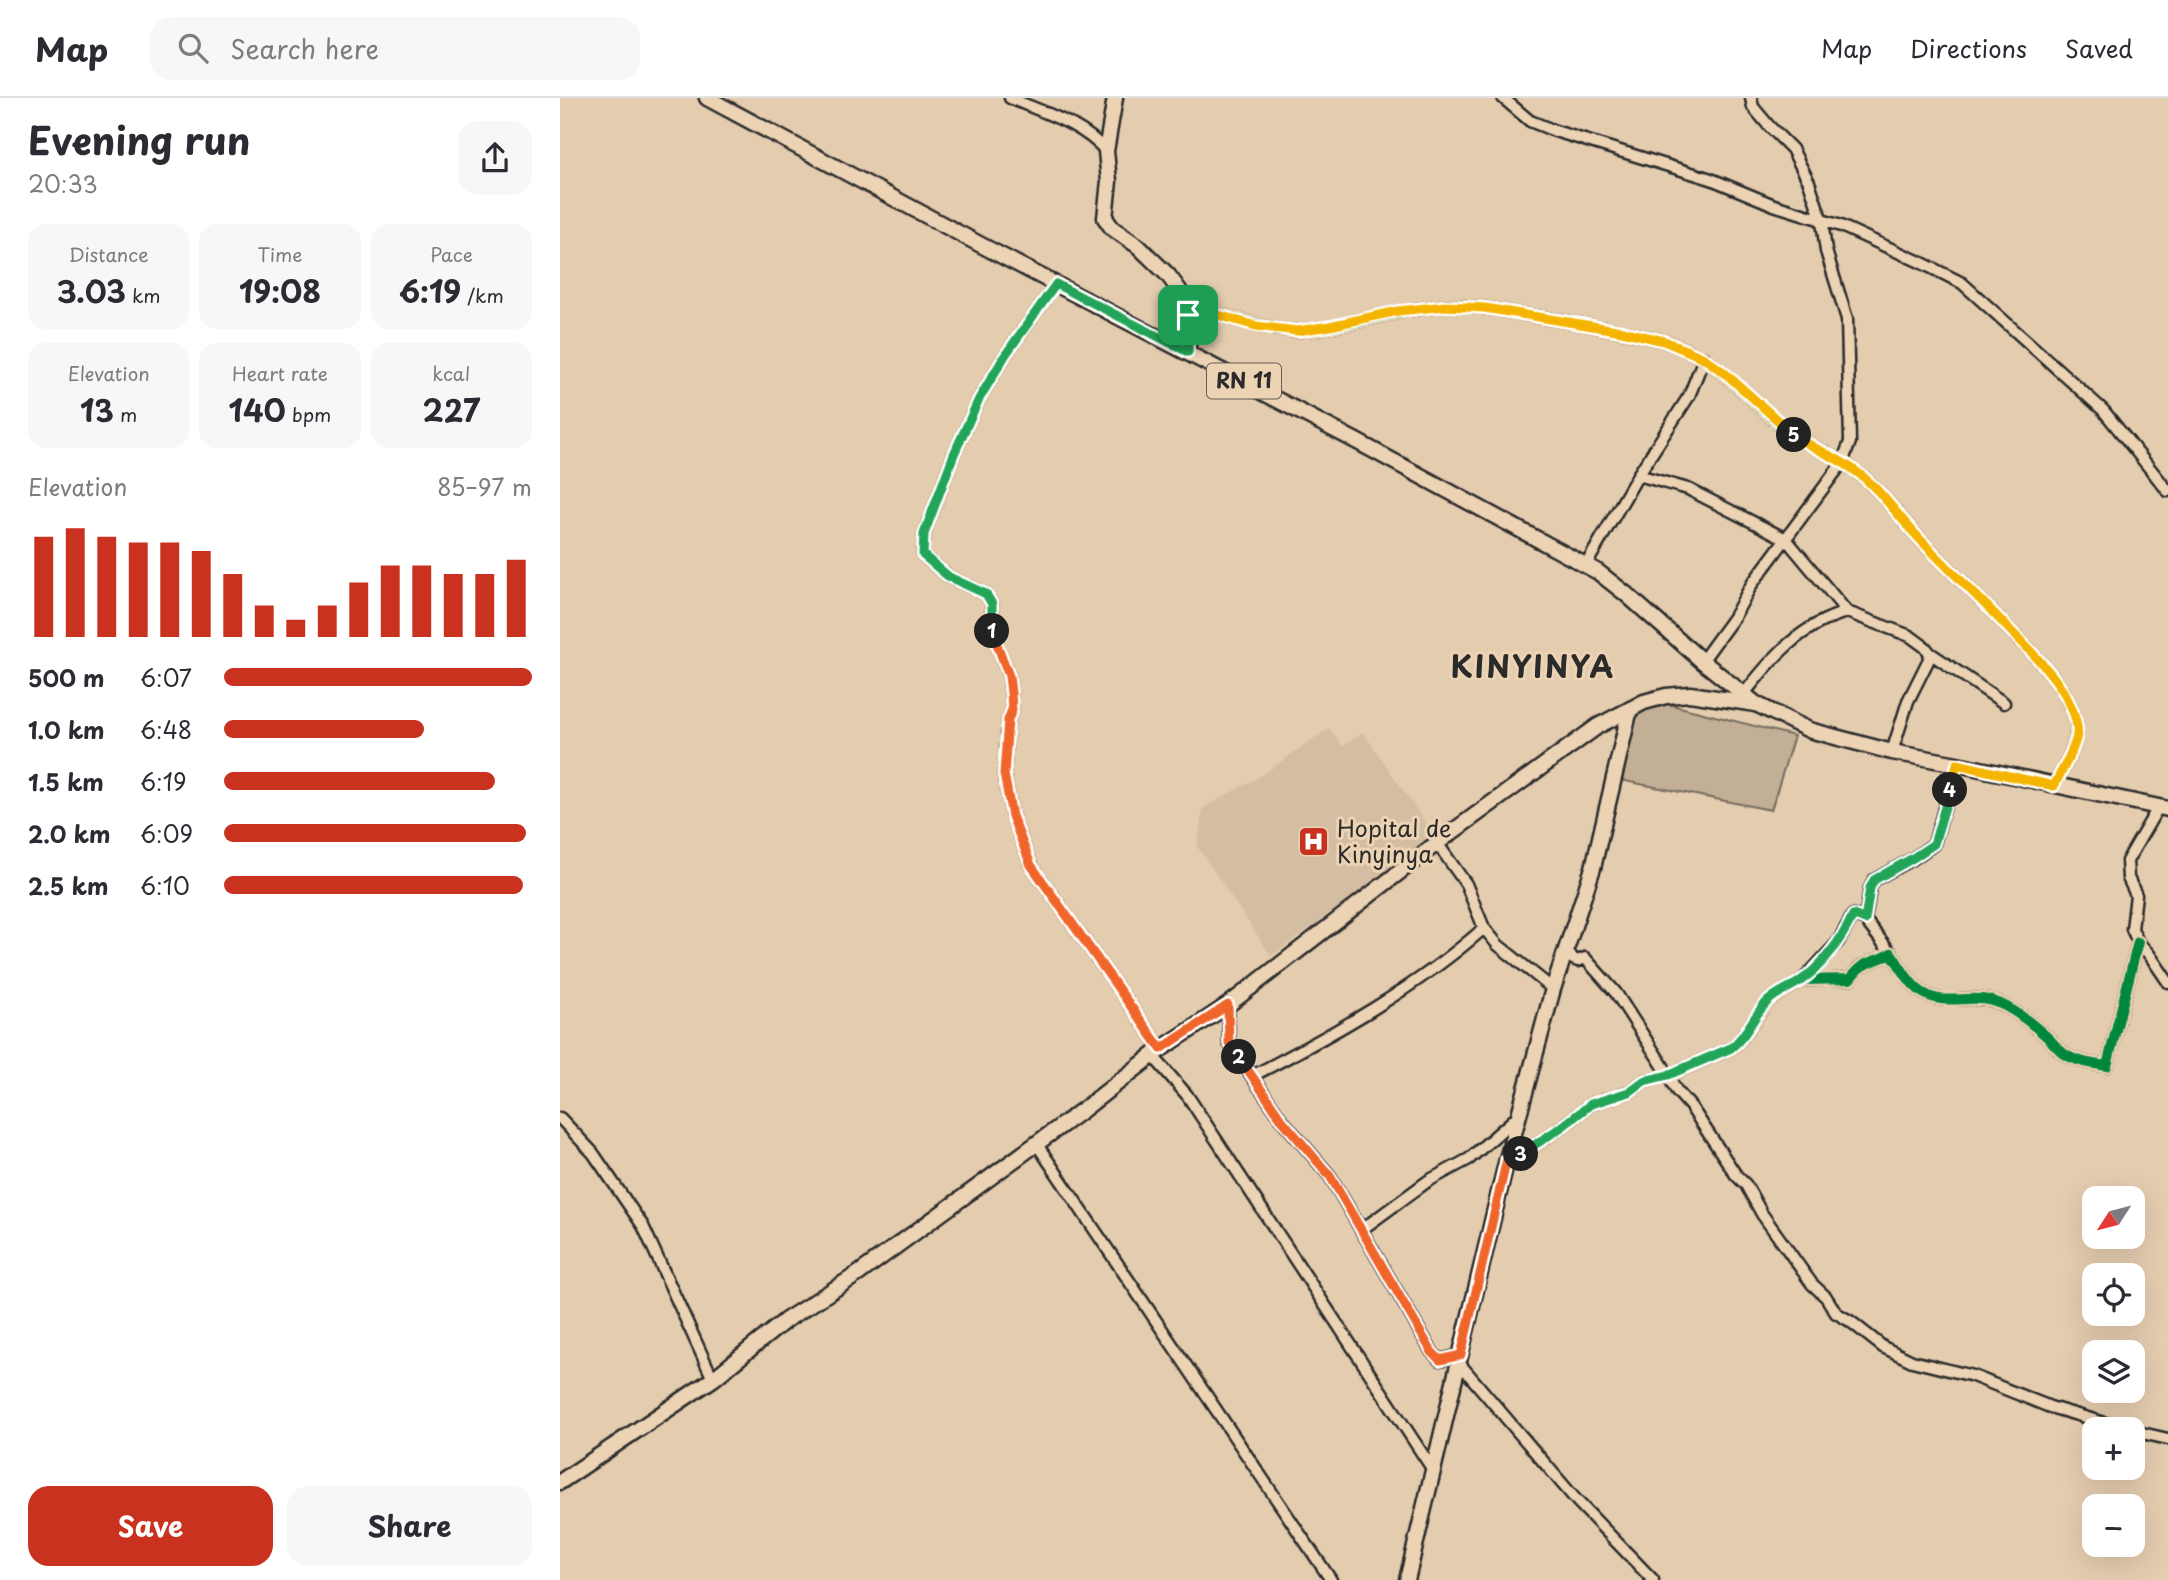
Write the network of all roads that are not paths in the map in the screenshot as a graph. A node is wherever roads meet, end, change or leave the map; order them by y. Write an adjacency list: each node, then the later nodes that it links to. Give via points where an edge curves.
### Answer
1 (706, 98): 8 (main road, RN 11)
2 (1010, 98): 6 (street, via 1091,135)
3 (1115, 98): 6 (main road)
4 (1503, 98): 7 (street, via 1530,121 1555,131 1711,179)
5 (1751, 98): 7 (street, via 1752,107 1792,149)
6 (1106, 151): 9 (main road, via 1106,222 1168,275)
7 (1822, 221): 12 (street, via 1826,251 1847,319 1850,442); 14 (street, via 1842,226 1962,283 2103,410)
8 (1056, 284): 10 (main road, RN 11); 38 (street, via 979,399 924,534 923,555 949,577 986,594 992,604 992,633 1011,685 1004,774 1012,816 1031,865)
9 (1188, 315): 10 (main road); 11 (street, via 1215,314 1297,331 1398,311 1485,308 1622,331 1664,341)
10 (1188, 352): 16 (main road, RN 11)
11 (1704, 358): 12 (street, via 1782,425); 13 (street, via 1689,396)
12 (1842, 463): 15 (street); 26 (street, via 1873,486 2056,680 2078,730)
13 (1638, 475): 15 (street, via 1688,489); 16 (street)
14 (2168, 491)
15 (1786, 539): 17 (street); 19 (street)
16 (1586, 565): 19 (main road, RN 11)
17 (1847, 612): 18 (street, via 1910,636); 20 (street, via 1827,618 1794,639)
18 (1930, 653): 21 (street); 24 (street)
19 (1702, 661): 20 (main road, RN 11)
20 (1744, 694): 22 (main road, RN 11)
21 (2004, 703)
22 (1756, 704): 23 (main road, via 1690,694 1655,698); 24 (main road, RN 11, via 1810,730)
23 (1630, 709): 28 (main road, via 1598,726); 32 (main road, via 1593,868)
24 (1892, 752): 25 (main road, RN 11)
25 (1957, 764): 26 (main road, RN 11); 29 (street, via 1934,844 1874,880)
26 (2054, 786): 27 (main road, RN 11)
27 (2164, 808): 31 (street, via 2127,861 2136,895 2132,929)
28 (1437, 843): 30 (street, via 1466,884); 37 (main road)
29 (1865, 920): 33 (street); 34 (street, via 1853,915 1838,942)
30 (1484, 928): 36 (street); 40 (street, via 1407,987)
31 (2138, 942): 33 (street, via 2107,1066 2064,1054 2009,1008 1994,1002 1926,995 1913,986); 35 (street)
32 (1566, 948): 36 (main road); 39 (street, via 1573,959 1585,958 1603,977)
33 (1891, 953): 34 (street, via 1859,965 1850,979)
34 (1802, 980): 39 (street, via 1769,1000 1731,1048)
35 (2168, 982)
36 (1553, 989): 41 (main road)
37 (1228, 1005): 38 (main road); 40 (street, via 1229,1043)
38 (1157, 1052): 43 (main road); 51 (street)
39 (1668, 1075): 44 (street, via 1591,1104 1518,1157); 48 (street, via 1836,1314 1912,1361 1973,1376)
40 (1252, 1076): 45 (street, via 1330,1176)
41 (1518, 1116): 44 (main road); 45 (street, via 1469,1159 1428,1181)
42 (560, 1118): 47 (street, via 593,1153 643,1226)
43 (1036, 1143): 47 (main road, via 858,1274 786,1320); 53 (street)
44 (1507, 1159): 46 (main road)
45 (1361, 1230): 46 (street, via 1436,1358)
46 (1460, 1359): 51 (main road); 55 (street, via 1577,1501)
47 (713, 1379): 52 (main road)
48 (2085, 1417)
49 (2145, 1433): 50 (street)
50 (2168, 1439)
51 (1433, 1470): 54 (main road)
52 (560, 1482)
53 (1331, 1580)
54 (1407, 1580)
55 (1653, 1580)

